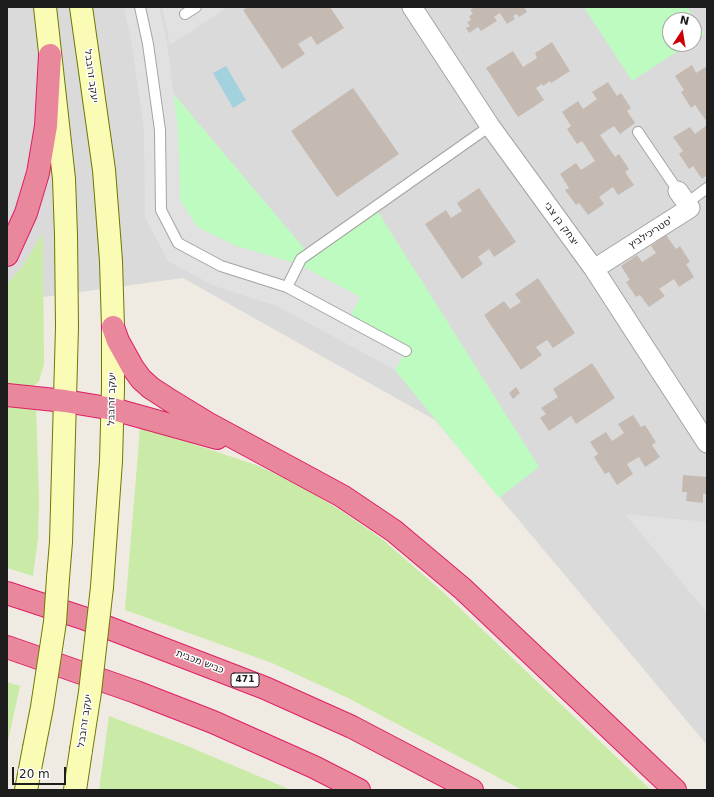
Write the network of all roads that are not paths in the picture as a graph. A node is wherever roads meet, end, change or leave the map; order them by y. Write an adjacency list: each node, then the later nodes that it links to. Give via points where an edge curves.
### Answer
1 (45, 7): 7 (main road)
2 (81, 7): 15 (main road, יעקב זרובבל, via 104,170)
3 (140, 7): 14 (lane, via 160,130 161,210 178,243 221,266)
4 (196, 7): 6 (lane)
5 (415, 8): 8 (street, יצחק בן צבי)
6 (185, 14)
7 (50, 55): 12 (highway, via 46,126 38,173 26,213); 18 (main road, via 64,179 67,327)
8 (490, 126): 13 (street, יצחק בן צבי); 14 (lane, via 301,259)
9 (638, 132): 11 (lane)
10 (707, 188): 11 (lane)
11 (682, 197): 13 (street, סטריכילביץ', via 690,208)
12 (7, 255)
13 (594, 269): 20 (street, יצחק בן צבי)
14 (287, 287): 16 (lane)
15 (113, 327): 19 (main road, יעקב זרובבל); 21 (highway, via 133,368 151,388 171,402)
16 (406, 351)
17 (7, 395): 18 (highway)
18 (65, 401): 19 (highway); 24 (main road, bridge, via 61,542 55,622)
19 (113, 409): 21 (highway, via 211,436); 25 (main road, יעקב זרובבל, bridge, via 102,587)
20 (707, 443)
21 (282, 464): 28 (highway, via 369,513 410,544 463,589)
22 (7, 593): 27 (highway, כביש מכבית / 471, via 83,618 265,688 352,727)
23 (7, 647): 26 (highway, via 212,722)
24 (26, 790)
25 (75, 790)
26 (359, 790)
27 (472, 790)
28 (675, 790)

